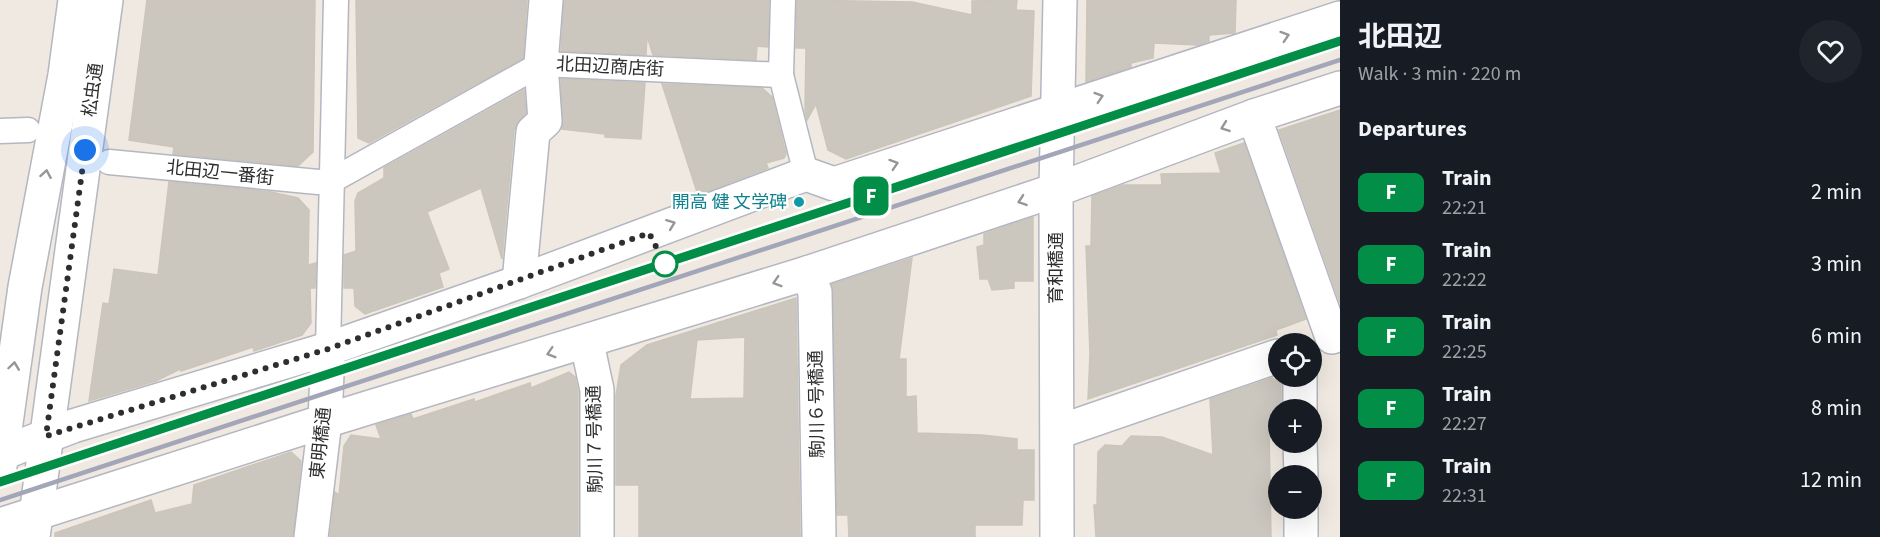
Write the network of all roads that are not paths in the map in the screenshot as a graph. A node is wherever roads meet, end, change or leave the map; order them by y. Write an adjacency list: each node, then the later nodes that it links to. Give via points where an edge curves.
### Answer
1 (75, 0): 28 (street, 松虫通, one-way to 1, via 25,286 65,75)
2 (106, 0): 27 (street, 松虫通)
3 (336, 0): 17 (street)
4 (546, 0): 8 (street)
5 (783, 0): 9 (street)
6 (1060, 0): 11 (street, 育和橋通)
7 (1340, 18): 11 (street, one-way to 7)
8 (541, 63): 9 (street, 北田辺商店街); 17 (street, 北田辺商店街); 20 (street, via 545,121 533,132)
9 (781, 75): 16 (street)
10 (1340, 88): 12 (street)
11 (1058, 111): 16 (street, one-way to 11, via 834,184); 18 (street, 育和橋通)
12 (1254, 116): 18 (street, one-way to 18); 21 (street)
13 (28, 130): 14 (street)
14 (0, 131)
15 (109, 162): 17 (street, 北田辺一番街)
16 (806, 174): 20 (street, one-way to 16)
17 (331, 181): 23 (street)
18 (1056, 190): 19 (street, one-way to 19); 26 (street, 育和橋通)
19 (807, 273): 22 (street, one-way to 22); 34 (street, 駒川６号橋通, via 815,292)
20 (519, 282): 23 (street)
21 (1328, 338)
22 (587, 343): 25 (street, one-way to 25); 33 (street, 駒川７号橋通, via 597,390)
23 (328, 349): 25 (street, 東明橋通); 27 (street)
24 (1268, 359): 26 (street)
25 (325, 421): 31 (street); 32 (street, 東明橋通)
26 (1058, 432): 35 (street, 育和橋通)
27 (46, 436): 28 (street); 31 (street, 松虫通)
28 (1, 457)
29 (1301, 519): 36 (street)
30 (0, 525): 31 (street)
31 (34, 525)
32 (310, 537)
33 (597, 537)
34 (819, 537)
35 (1057, 537)
36 (1301, 537)

